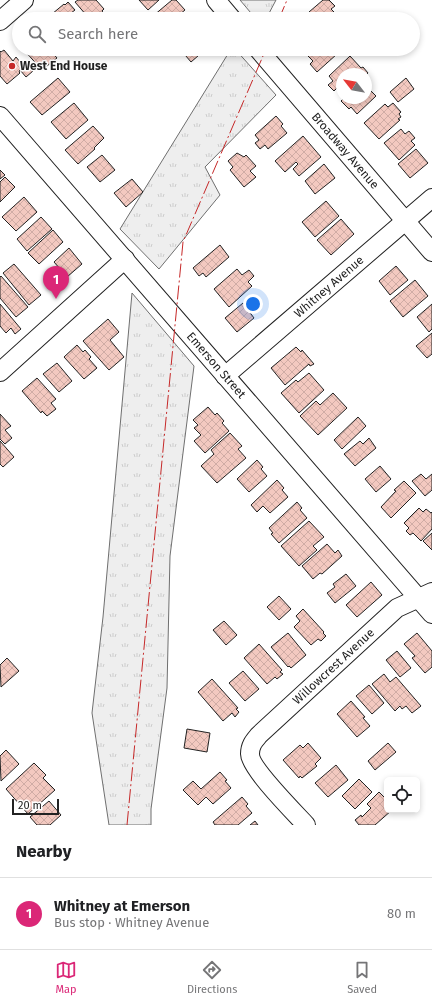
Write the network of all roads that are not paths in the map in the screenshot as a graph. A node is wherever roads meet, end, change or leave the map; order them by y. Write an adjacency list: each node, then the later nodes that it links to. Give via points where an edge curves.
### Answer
1 (24, 0): 4 (street)
2 (216, 0): 3 (street)
3 (226, 12)
4 (0, 21)
5 (264, 56): 8 (street, Broadway Avenue)
6 (2, 124): 10 (street, Emerson Street)
7 (432, 198): 8 (street, Whitney Avenue)
8 (405, 221): 9 (street, Broadway Avenue); 12 (street, Whitney Avenue)
9 (432, 252)
10 (124, 259): 11 (street); 12 (street, Emerson Street)
11 (0, 372)
12 (226, 376): 13 (street, Emerson Street)
13 (425, 595): 14 (street, Emerson Street); 15 (street, Willowcrest Avenue, via 397,608 251,744 250,756 256,768)
14 (432, 614)
15 (306, 825)

